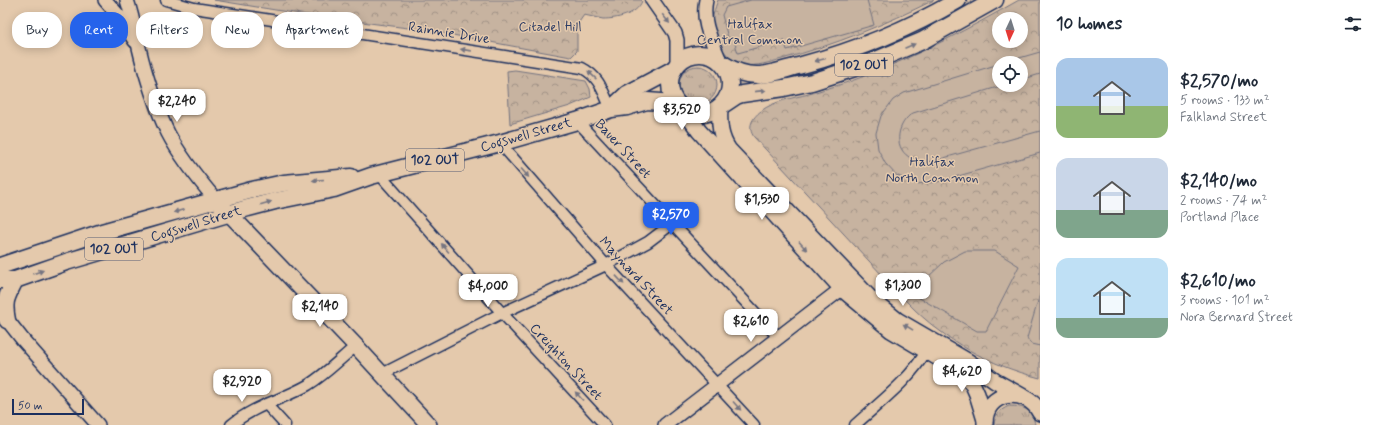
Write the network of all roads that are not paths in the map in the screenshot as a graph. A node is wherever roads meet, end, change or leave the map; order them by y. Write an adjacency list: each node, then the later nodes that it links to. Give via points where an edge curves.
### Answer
1 (105, 0): 8 (street)
2 (127, 0): 9 (street); 11 (street)
3 (166, 0): 18 (street, Rainnie Drive, one-way to 3, via 601,86 591,72 582,68 194,8)
4 (652, 0): 15 (street, one-way to 15, via 675,33)
5 (706, 0): 14 (street, via 705,25)
6 (958, 0): 14 (main road, one-way to 14, via 911,26 871,43 773,73 741,73)
7 (995, 0): 17 (main road, 102 OUT, one-way to 7, via 742,94 812,82 867,64 922,41)
8 (115, 12)
9 (119, 12)
10 (128, 30): 12 (street)
11 (136, 30)
12 (136, 42)
13 (139, 48): 22 (street, via 145,73 168,134)
14 (721, 63): 15 (main road, via 704,55 695,55 685,58); 17 (main road, via 727,72 730,88)
15 (675, 66): 16 (main road, via 670,86); 18 (main road, Cogswell Street, via 627,94)
16 (679, 106): 17 (main road, 102 OUT, via 694,113 712,112); 18 (main road, Cogswell Street / 102 OUT, via 647,101); 30 (main road, one-way to 30, via 699,131)
17 (722, 106): 30 (main road, via 721,133 724,143)
18 (611, 109): 19 (main road, Cogswell Street / 102 OUT)
19 (577, 121): 20 (main road, Cogswell Street / 102 OUT); 24 (street, Bauer Street)
20 (500, 143): 21 (main road, Cogswell Street / 102 OUT); 27 (street, Maynard Street, one-way to 27)
21 (375, 175): 22 (main road, Cogswell Street, one-way to 22, via 284,183); 23 (main road, Cogswell Street / 102 OUT, one-way to 21, via 275,201 334,189); 31 (street, Creighton Street, one-way to 21)
22 (216, 200): 23 (main road); 26 (main road, Cogswell Street, one-way to 26)
23 (229, 215): 29 (main road, Cogswell Street / 102 OUT, one-way to 23); 34 (main road)
24 (673, 223): 27 (street, via 648,242); 33 (street, Bauer Street)
25 (0, 253): 26 (main road)
26 (28, 256): 28 (main road, Cogswell Street)
27 (606, 265): 31 (street); 37 (street, Maynard Street, one-way to 37)
28 (0, 266)
29 (8, 280): 32 (main road)
30 (847, 285): 33 (street); 35 (main road, via 891,330); 39 (main road, one-way to 30, via 897,320 870,298)
31 (502, 313): 36 (street); 45 (street, Creighton Street, one-way to 31)
32 (4, 315): 41 (street)
33 (779, 338): 37 (street)
34 (356, 346): 36 (main road); 38 (street, via 319,378)
35 (926, 351): 40 (main road, via 968,378 977,394); 48 (street, via 908,376)
36 (382, 374): 44 (main road)
37 (718, 385): 46 (street); 47 (street, Maynard Street, one-way to 47)
38 (266, 404): 42 (street, via 252,410); 43 (street)
39 (1034, 404): 40 (main road, via 1015,395 1001,397 990,406)
40 (985, 422)
41 (98, 425)
42 (231, 425)
43 (285, 425)
44 (429, 425)
45 (605, 425)
46 (665, 425)
47 (754, 425)
48 (855, 425)

